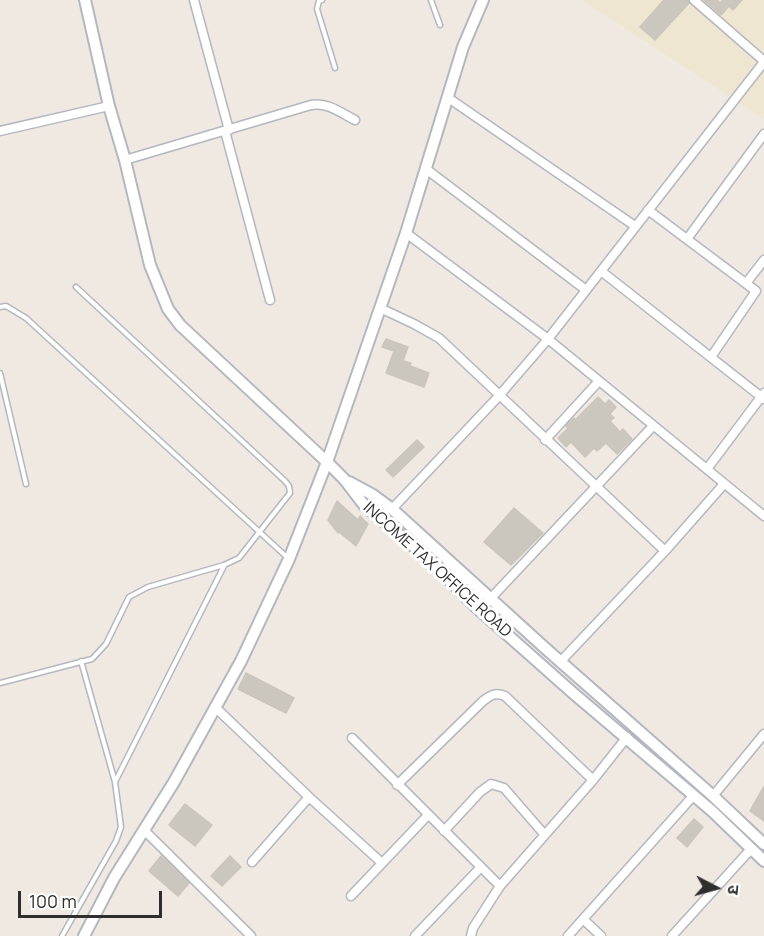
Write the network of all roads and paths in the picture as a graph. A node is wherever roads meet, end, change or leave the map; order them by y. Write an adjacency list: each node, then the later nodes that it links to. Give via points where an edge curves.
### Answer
1 (85, 0): 11 (main road, INCOME TAX OFFICE ROAD)
2 (194, 0): 13 (street)
3 (322, 0): 9 (lane, via 317,9)
4 (431, 0): 7 (lane)
5 (483, 0): 10 (main road)
6 (694, 0): 8 (street)
7 (440, 25)
8 (764, 62): 18 (street)
9 (335, 68)
10 (447, 97): 17 (main road); 19 (street)
11 (109, 106): 14 (street); 16 (main road, INCOME TAX OFFICE ROAD)
12 (356, 120): 13 (street, via 320,104)
13 (227, 130): 16 (street); 27 (street)
14 (0, 131)
15 (764, 134): 21 (street)
16 (125, 160): 38 (main road, INCOME TAX OFFICE ROAD, via 150,265 168,309 180,325)
17 (426, 169): 20 (main road); 26 (street)
18 (648, 210): 19 (street); 21 (street)
19 (635, 226): 23 (street)
20 (406, 233): 29 (main road); 30 (street)
21 (687, 239): 24 (street)
22 (764, 260): 24 (street)
23 (601, 271): 26 (street); 31 (street)
24 (747, 282): 31 (street, via 756,294)
25 (76, 287): 46 (lane, via 289,486 288,497)
26 (586, 290): 30 (street)
27 (270, 300)
28 (0, 307): 46 (lane, via 6,306 26,318)
29 (380, 308): 35 (street, via 438,338); 38 (main road)
30 (548, 339): 33 (street); 35 (street)
31 (711, 357): 34 (street)
32 (0, 373): 41 (lane)
33 (600, 381): 36 (street); 37 (street)
34 (763, 396): 39 (street)
35 (498, 397): 37 (street); 44 (street)
36 (653, 426): 39 (street); 43 (street)
37 (545, 440): 43 (street)
38 (327, 462): 40 (main road, INCOME TAX OFFICE ROAD); 48 (main road)
39 (707, 469): 42 (street)
40 (344, 479): 44 (main road); 56 (main road, INCOME TAX OFFICE ROAD, via 364,505)
41 (26, 484)
42 (724, 484): 45 (street); 47 (street)
43 (596, 487): 47 (street); 50 (street)
44 (392, 509): 50 (main road)
45 (764, 516)
46 (260, 533): 48 (lane); 49 (lane, via 239,558)
47 (665, 551): 52 (street)
48 (289, 560): 54 (main road)
49 (224, 565): 51 (lane, via 148,587 129,597 106,644 92,658); 60 (lane)
50 (491, 598): 52 (main road)
51 (81, 661): 53 (lane); 60 (lane)
52 (561, 662): 58 (main road)
53 (0, 683)
54 (215, 707): 64 (street); 66 (main road)
55 (764, 734): 63 (street)
56 (627, 737): 58 (main road, INCOME TAX OFFICE ROAD); 59 (street)
57 (352, 738): 61 (street)
58 (674, 771): 62 (main road, INCOME TAX OFFICE ROAD); 63 (main road)
59 (592, 780): 61 (street, via 505,696 497,693 483,701); 68 (street)
60 (115, 782): 78 (lane, via 121,827)
61 (398, 785): 65 (street)
62 (694, 795): 70 (main road, INCOME TAX OFFICE ROAD); 77 (street)
63 (713, 796): 69 (main road)
64 (309, 797): 72 (street); 73 (street)
65 (428, 815): 67 (street); 73 (street)
66 (145, 831): 79 (main road, via 114,878); 80 (street)
67 (444, 831): 68 (street, via 491,784 504,788); 74 (street)
68 (544, 834): 75 (street)
69 (764, 844)
70 (751, 849): 71 (main road, INCOME TAX OFFICE ROAD); 85 (street)
71 (763, 861)
72 (252, 862)
73 (382, 863): 76 (street)
74 (481, 867): 75 (street); 81 (street)
75 (500, 886): 82 (street, via 472,928)
76 (351, 896)
77 (583, 919): 83 (street); 84 (street)
78 (62, 936)
79 (84, 936)
80 (251, 936)
81 (416, 936)
82 (471, 936)
83 (568, 936)
84 (601, 936)
85 (672, 936)

